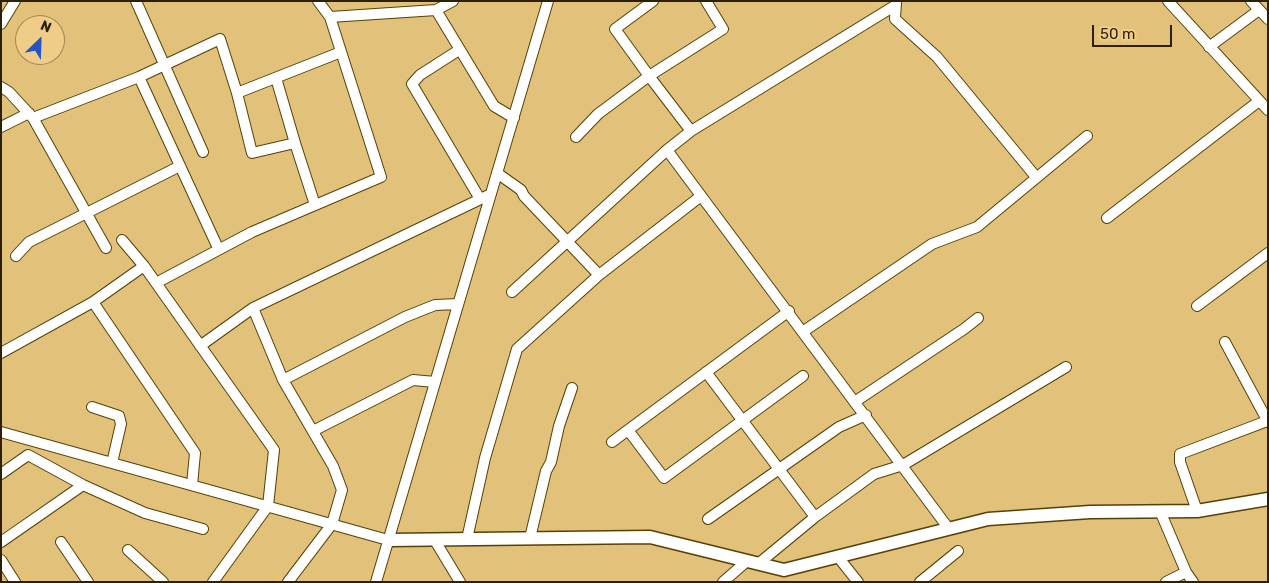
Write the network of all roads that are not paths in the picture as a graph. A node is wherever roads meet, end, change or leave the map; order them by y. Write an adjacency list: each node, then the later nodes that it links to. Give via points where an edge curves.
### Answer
1 (15, 1): 15 (street)
2 (136, 1): 19 (street)
3 (318, 1): 13 (street)
4 (453, 1): 11 (street)
5 (548, 1): 28 (street)
6 (653, 1): 21 (street, via 615,29)
7 (706, 1): 21 (street, via 723,29)
8 (1168, 1): 16 (street)
9 (1251, 1): 12 (street)
10 (896, 3): 30 (street); 38 (street, via 896,20 937,57)
11 (436, 10): 13 (street); 17 (street)
12 (1259, 10): 14 (street); 16 (street)
13 (330, 17): 18 (street)
14 (1268, 19)
15 (1, 24)
16 (1209, 47): 25 (street)
17 (459, 50): 28 (street, via 494,106); 41 (street, via 412,84)
18 (341, 52): 22 (street); 42 (street, via 381,177)
19 (165, 63): 20 (street); 24 (street, via 220,39); 35 (street)
20 (139, 76): 27 (street); 36 (street)
21 (649, 76): 30 (street); 32 (street, via 598,114)
22 (276, 78): 24 (street); 33 (street)
23 (1, 87): 27 (street)
24 (237, 93): 33 (street, via 252,154)
25 (1259, 101): 26 (street); 44 (street)
26 (1268, 110)
27 (31, 115): 29 (street); 43 (street)
28 (514, 118): 37 (street)
29 (1, 127)
30 (692, 131): 34 (street)
31 (1087, 136): 38 (street)
32 (576, 137)
33 (295, 143): 42 (street)
34 (667, 150): 40 (street); 46 (street)
35 (203, 152)
36 (180, 166): 43 (street); 48 (street)
37 (497, 173): 39 (street); 46 (street, via 522,190 524,196)
38 (1036, 177): 61 (street, via 977,226 932,244)
39 (491, 194): 41 (street); 56 (street)
40 (701, 196): 52 (street); 59 (street)
41 (480, 199): 58 (street)
42 (315, 205): 48 (street)
43 (87, 213): 47 (street); 50 (street, via 29,242)
44 (1107, 218)
45 (122, 240): 51 (street)
46 (567, 240): 52 (street); 54 (street)
47 (106, 248)
48 (218, 248): 53 (street)
49 (1268, 253): 57 (street)
50 (16, 256)
51 (144, 266): 53 (street); 55 (street)
52 (599, 275): 97 (street, via 517,349 485,458)
53 (156, 283): 63 (street)
54 (512, 292)
55 (93, 302): 64 (street); 85 (street, via 195,453)
56 (458, 304): 68 (street, via 435,305 405,317); 69 (street)
57 (1197, 306)
58 (252, 308): 63 (street); 68 (street)
59 (789, 311): 61 (street); 66 (street)
60 (978, 318): 71 (street)
61 (804, 331): 71 (street)
62 (1225, 342): 75 (street)
63 (200, 346): 87 (street, via 274,450)
64 (1, 353)
65 (1066, 367): 81 (street)
66 (706, 372): 74 (street); 76 (street)
67 (804, 376): 74 (street)
68 (283, 380): 77 (street)
69 (435, 382): 77 (street, via 413,380); 98 (street)
70 (572, 388): 95 (street, via 546,471)
71 (856, 402): 73 (street)
72 (92, 407): 80 (street, via 118,416 121,424)
73 (866, 415): 81 (street); 82 (street, via 839,427)
74 (742, 420): 76 (street, via 664,478); 82 (street)
75 (1267, 421): 89 (street, via 1180,454)
76 (628, 430): 79 (street)
77 (313, 431): 92 (street, via 333,466 342,490)
78 (1, 432): 80 (street)
79 (612, 442)
80 (112, 463): 85 (street)
81 (903, 465): 90 (street, via 874,474); 94 (street)
82 (780, 469): 90 (street); 91 (street)
83 (1, 474): 84 (street, via 28,455)
84 (83, 485): 93 (street, via 145,513); 99 (street)
85 (192, 485): 87 (street)
86 (1268, 499): 89 (street)
87 (268, 506): 92 (street); 110 (street)
88 (1160, 511): 89 (street); 94 (street, via 988,519); 106 (street)
89 (1197, 511)
90 (815, 517): 105 (street)
91 (708, 519)
92 (332, 524): 98 (street); 111 (street)
93 (203, 529)
94 (949, 529): 103 (street)
95 (530, 538): 97 (street); 105 (street, via 650,536)
96 (434, 539): 97 (street); 98 (street); 113 (street)
97 (467, 539)
98 (388, 540): 112 (street)
99 (1, 542)
100 (61, 542): 108 (street)
101 (128, 550): 109 (street)
102 (958, 551): 116 (street)
103 (838, 557): 105 (street, via 784,570); 115 (street)
104 (1, 560): 107 (street)
105 (753, 562): 114 (street)
106 (1186, 572): 117 (street); 118 (street)
107 (15, 582)
108 (88, 582)
109 (163, 582)
110 (213, 582)
111 (288, 582)
112 (376, 582)
113 (460, 582)
114 (723, 582)
115 (858, 582)
116 (920, 582)
117 (1166, 582)
118 (1193, 582)

